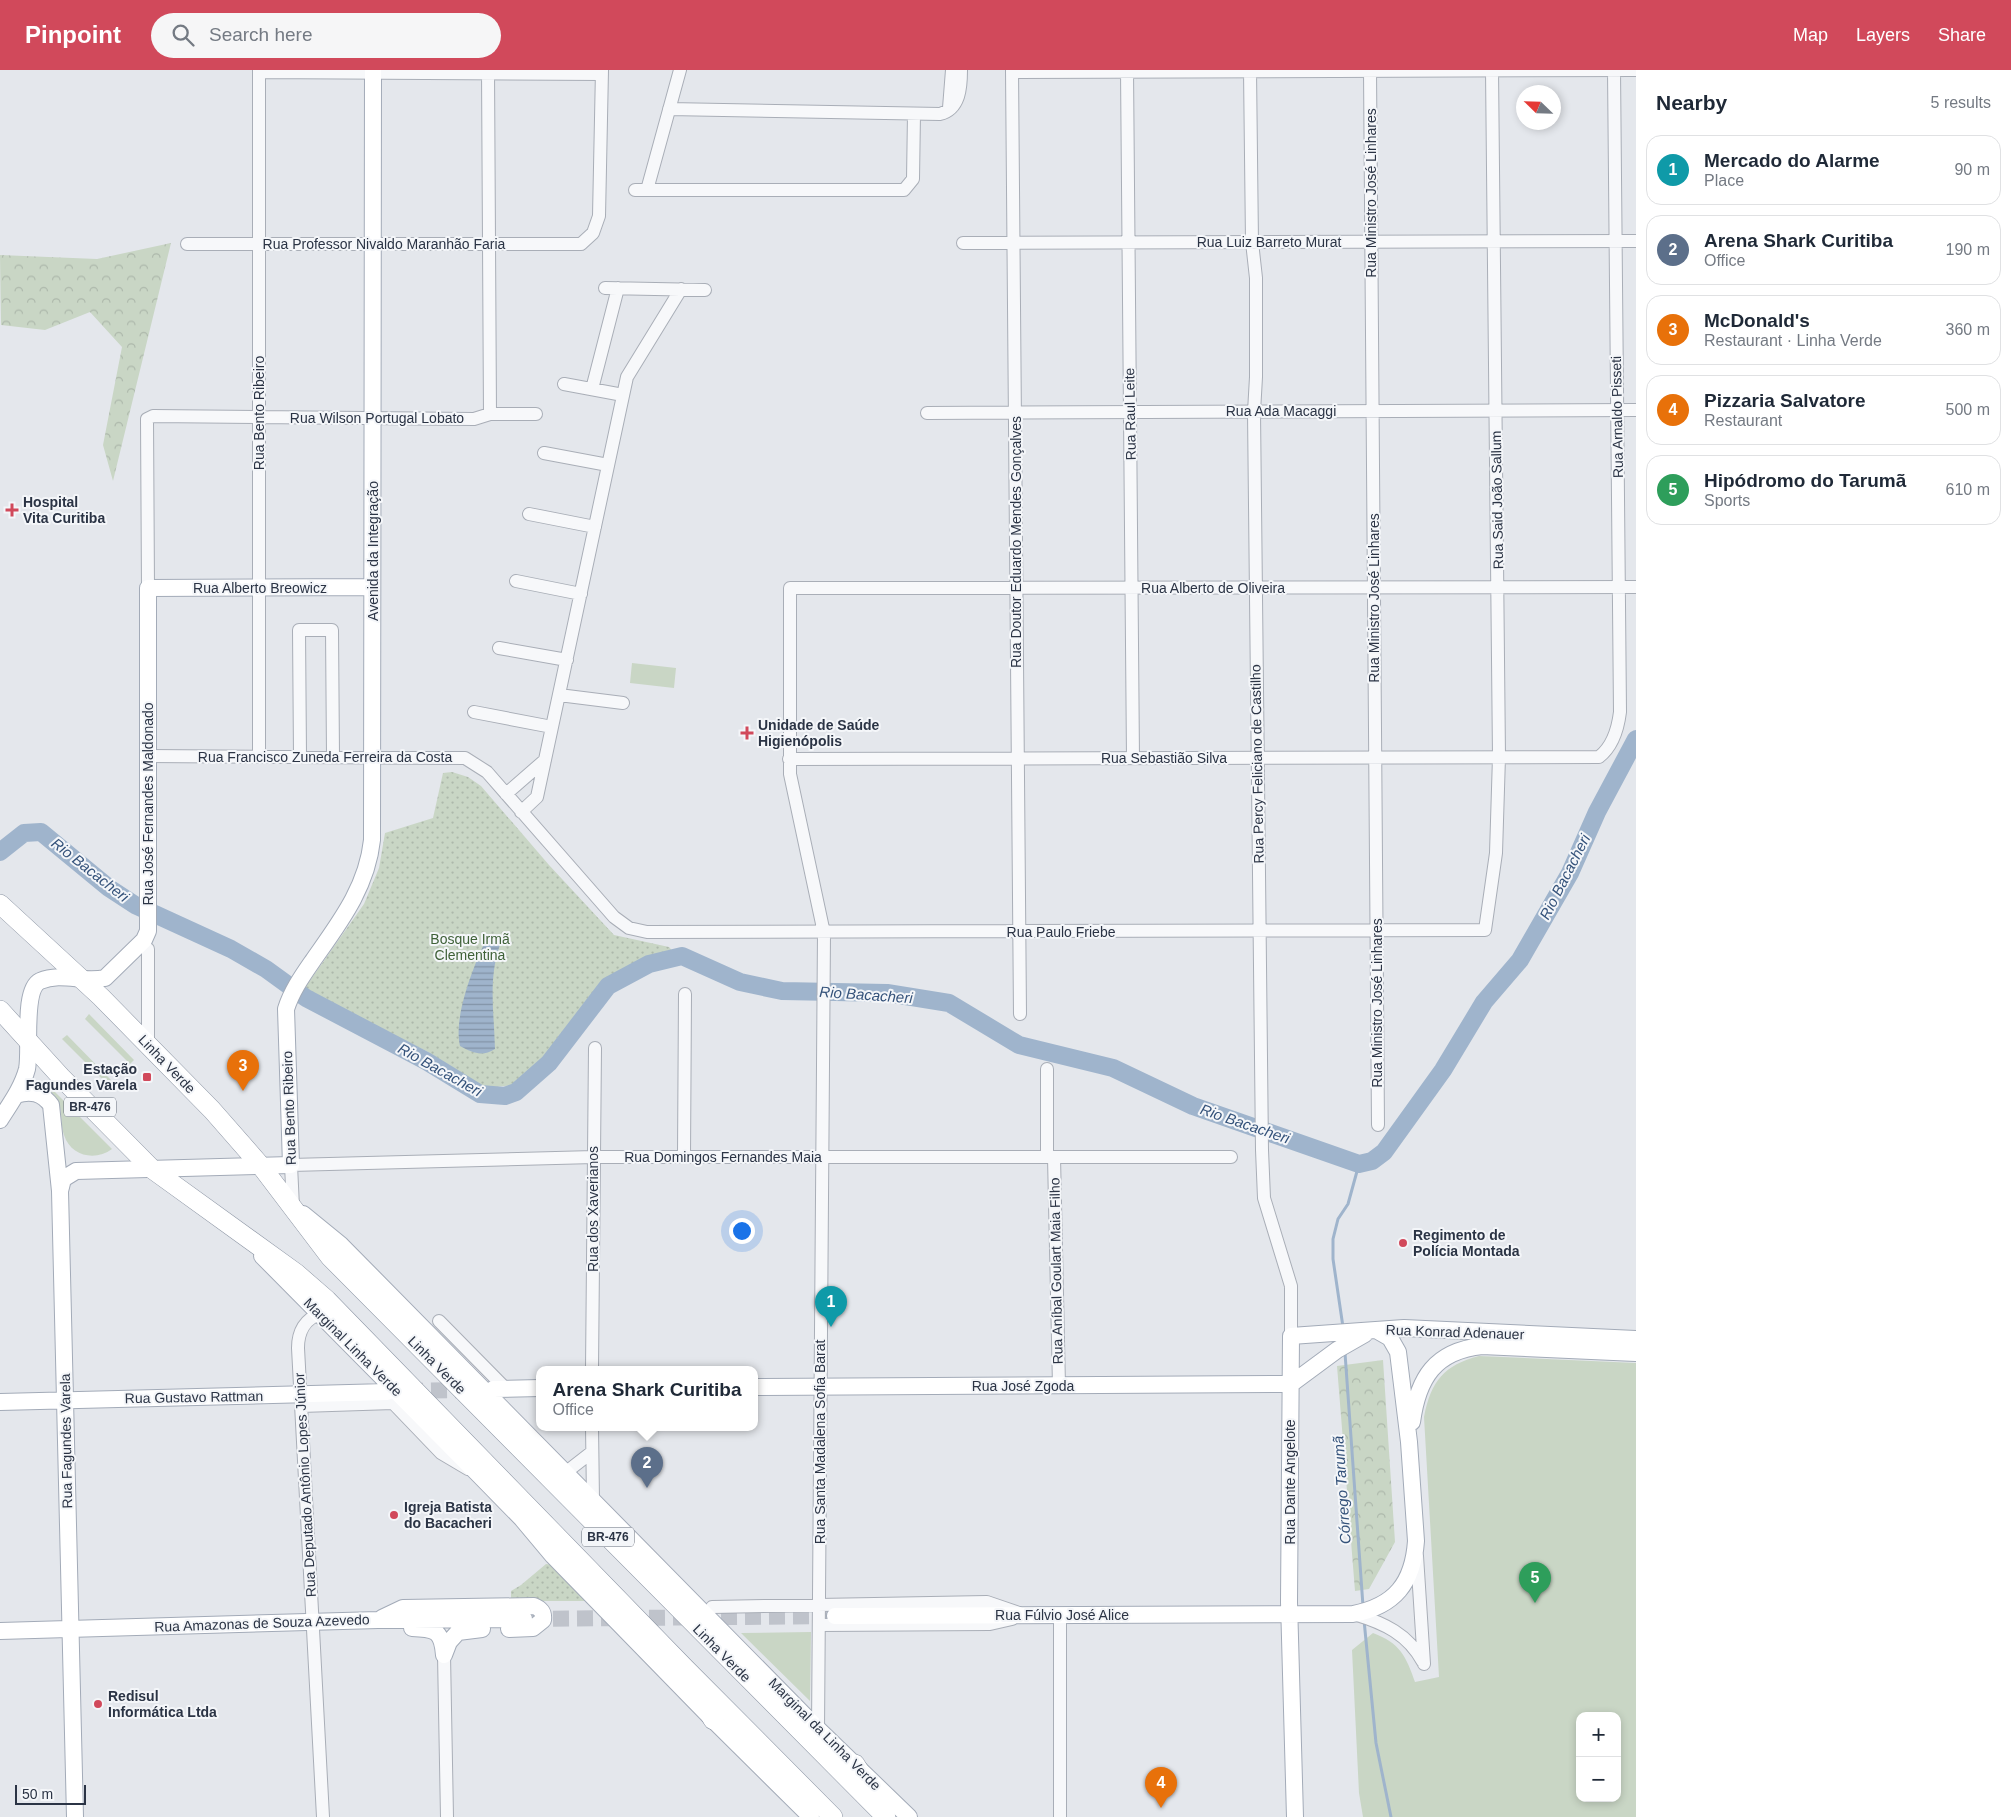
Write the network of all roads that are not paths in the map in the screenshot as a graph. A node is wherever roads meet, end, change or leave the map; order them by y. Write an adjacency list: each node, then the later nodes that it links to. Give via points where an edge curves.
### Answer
1 (680, 70): 16 (street)
2 (952, 70): 15 (street)
3 (962, 70): 15 (street, via 960,94)
4 (1370, 70): 5 (street); 12 (street); 18 (street, Rua Ministro José Linhares)
5 (1492, 70): 6 (street); 19 (street, Rua Said João Sallum)
6 (1614, 70): 7 (street); 20 (street, Rua Arnaldo Pisseti)
7 (1636, 70)
8 (259, 71): 9 (street); 27 (street, Rua Bento Ribeiro)
9 (373, 71): 13 (street); 28 (main road, Avenida da Integração)
10 (1012, 71): 11 (street); 22 (street, Rua Doutor Eduardo Mendes Gonçalves)
11 (1127, 71): 12 (street); 23 (street, Rua Raul Leite)
12 (1250, 71): 24 (street, Rua Percy Feliciano de Castilho)
13 (488, 72): 14 (street); 29 (street)
14 (602, 72): 29 (street, Rua Professor Nivaldo Maranhão Faria, via 599,216 593,233 581,244)
15 (949, 108): 17 (street, via 940,114)
16 (669, 109): 17 (street); 17 (street, via 641,190 904,190 913,179)
17 (914, 114)
18 (1372, 241): 19 (street, Rua Luiz Barreto Murat); 24 (street, Rua Luiz Barreto Murat); 40 (street, Rua Ministro José Linhares)
19 (1494, 241): 20 (street, Rua Luiz Barreto Murat); 37 (street, Rua Said João Sallum)
20 (1616, 241): 21 (street, Rua Luiz Barreto Murat); 38 (street, Rua Arnaldo Pisseti)
21 (1636, 241)
22 (1014, 242): 23 (street, Rua Luiz Barreto Murat); 25 (street, Rua Luiz Barreto Murat); 41 (street, Rua Doutor Eduardo Mendes Gonçalves)
23 (1128, 242): 24 (street, Rua Luiz Barreto Murat); 42 (street, Rua Raul Leite)
24 (1252, 242): 43 (street, Rua Percy Feliciano de Castilho, via 1248,281 1249,366)
25 (962, 243)
26 (187, 244): 27 (street, Rua Professor Nivaldo Maranhão Faria)
27 (259, 244): 28 (street, Rua Professor Nivaldo Maranhão Faria); 47 (street, Rua Bento Ribeiro)
28 (373, 244): 29 (street, Rua Professor Nivaldo Maranhão Faria); 48 (main road, Avenida da Integração)
29 (489, 244): 45 (street)
30 (605, 288): 31 (street)
31 (618, 288): 32 (street); 35 (street)
32 (681, 289): 33 (street); 36 (street, via 627,376)
33 (705, 290)
34 (564, 384): 35 (street)
35 (592, 389): 36 (street)
36 (623, 395): 50 (street)
37 (1496, 410): 38 (street, Rua Ada Macaggi); 40 (street, Rua Ada Macaggi); 56 (street, Rua Said João Sallum)
38 (1617, 410): 39 (street, Rua Ada Macaggi); 57 (street, Rua Arnaldo Pisseti)
39 (1636, 410)
40 (1373, 411): 43 (street, Rua Ada Macaggi); 55 (street, Rua Ministro José Linhares)
41 (1015, 412): 42 (street, Rua Ada Macaggi); 44 (street, Rua Ada Macaggi); 63 (street, Rua Doutor Eduardo Mendes Gonçalves)
42 (1130, 412): 43 (street, Rua Ada Macaggi); 64 (street, Rua Raul Leite)
43 (1254, 412): 54 (street, Rua Percy Feliciano de Castilho)
44 (927, 413)
45 (490, 414): 46 (street, Rua Wilson Portugal Lobato); 48 (street, Rua Wilson Portugal Lobato, via 474,419)
46 (536, 414)
47 (259, 417): 48 (street, Rua Wilson Portugal Lobato); 59 (street, Rua Wilson Portugal Lobato, via 153,416 147,420); 60 (street, Rua Bento Ribeiro)
48 (373, 418): 61 (main road, Avenida da Integração)
49 (544, 453): 50 (street)
50 (608, 465): 52 (street)
51 (528, 514): 52 (street)
52 (595, 527): 65 (street)
53 (516, 582): 65 (street)
54 (1256, 587): 55 (street, Rua Alberto de Oliveira); 64 (street, Rua Alberto de Oliveira); 82 (street, Rua Percy Feliciano de Castilho)
55 (1374, 587): 56 (street, Rua Alberto de Oliveira); 78 (street, Rua Ministro José Linhares)
56 (1497, 587): 57 (street, Rua Alberto de Oliveira); 79 (street, Rua Said João Sallum)
57 (1619, 587): 58 (street, Rua Alberto de Oliveira); 77 (street, Rua Arnaldo Pisseti, via 1620,712 1613,738 1604,753)
58 (1636, 587)
59 (148, 588): 60 (main road, Rua Alberto Breowicz); 72 (main road, Rua José Fernandes Maldonado)
60 (259, 588): 61 (main road, Rua Alberto Breowicz); 73 (street, Rua Bento Ribeiro)
61 (372, 588): 76 (main road, Avenida da Integração)
62 (790, 588): 63 (street, Rua Alberto de Oliveira); 83 (street, Rua Santa Madalena Sofia Barat)
63 (1016, 588): 64 (street, Rua Alberto de Oliveira); 80 (street, Rua Doutor Eduardo Mendes Gonçalves)
64 (1131, 588): 81 (street, Rua Raul Leite)
65 (581, 594): 67 (street)
66 (499, 648): 67 (street)
67 (566, 660): 68 (street)
68 (559, 695): 69 (street); 71 (street)
69 (623, 702)
70 (474, 712): 71 (street)
71 (552, 727): 84 (street)
72 (148, 756): 73 (street, Rua Francisco Zuneda Ferreira da Costa); 95 (main road, Rua José Fernandes Maldonado, via 148,931 144,940 109,975 100,979)
73 (259, 756): 74 (street, Rua Francisco Zuneda Ferreira da Costa)
74 (300, 756): 75 (street, Rua Francisco Zuneda Ferreira da Costa); 75 (street, via 299,630 332,630)
75 (333, 756): 76 (street, Rua Francisco Zuneda Ferreira da Costa)
76 (372, 756): 85 (street, Rua Francisco Zuneda Ferreira da Costa, via 465,758 480,766); 97 (main road, Avenida da Integração, via 372,840 367,867 349,908 299,981)
77 (1598, 756): 79 (street, Rua Sebastião Silva)
78 (1376, 757): 79 (street, Rua Sebastião Silva); 82 (street, Rua Sebastião Silva); 88 (street, Rua Ministro José Linhares)
79 (1499, 757): 89 (street, Rua Said João Sallum, via 1496,853)
80 (1018, 758): 81 (street, Rua Sebastião Silva); 83 (street, Rua Sebastião Silva); 92 (street, Rua Doutor Eduardo Mendes Gonçalves)
81 (1133, 758): 82 (street, Rua Sebastião Silva)
82 (1257, 758): 91 (street, Rua Percy Feliciano de Castilho)
83 (789, 759): 93 (street, Rua Santa Madalena Sofia Barat, via 792,788)
84 (545, 760): 85 (street); 86 (street, via 537,797)
85 (506, 794): 86 (street, Rua Francisco Zuneda Ferreira da Costa)
86 (521, 812): 90 (street, Rua Francisco Zuneda Ferreira da Costa, via 614,917)
87 (0, 904): 95 (highway, Linha Verde / BR-476)
88 (1377, 930): 89 (street, Rua Paulo Friebe); 91 (street, Rua Paulo Friebe); 106 (street, Rua Ministro José Linhares)
89 (1485, 930)
90 (638, 931): 93 (street, Rua Paulo Friebe)
91 (1259, 931): 92 (street, Rua Paulo Friebe); 107 (street, Rua Percy Feliciano de Castilho)
92 (1019, 932): 93 (street, Rua Paulo Friebe); 99 (street, Rua Doutor Eduardo Mendes Gonçalves)
93 (824, 933): 110 (street, Rua Santa Madalena Sofia Barat)
94 (148, 949): 101 (street)
95 (81, 977): 100 (main road, Rua José Fernandes Maldonado, via 51,978 34,986 29,1005); 101 (highway, Linha Verde / BR-476)
96 (685, 994): 109 (street)
97 (286, 1009): 113 (main road, Rua Bento Ribeiro)
98 (0, 1010): 100 (highway, BR-476)
99 (1020, 1014)
100 (29, 1044): 104 (main road, via 27,1069); 115 (highway, BR-476)
101 (148, 1044): 114 (highway, Linha Verde / BR-476)
102 (595, 1048): 108 (street, Rua dos Xaverianos)
103 (1047, 1069): 111 (street, Rua Aníbal Goulart Maia Filho)
104 (16, 1095): 105 (main road); 116 (main road, Rua Fagundes Varela, via 25,1092 39,1094 51,1106)
105 (0, 1120)
106 (1378, 1125)
107 (1262, 1150): 122 (street, Rua Dante Angelote, via 1267,1211 1290,1286)
108 (594, 1157): 109 (street, Rua Domingos Fernandes Maia); 113 (street, Rua Domingos Fernandes Maia); 126 (street, Rua dos Xaverianos)
109 (684, 1157): 110 (street, Rua Domingos Fernandes Maia)
110 (823, 1157): 111 (street, Rua Domingos Fernandes Maia); 130 (street, Rua Santa Madalena Sofia Barat)
111 (1050, 1157): 112 (street, Rua Domingos Fernandes Maia); 128 (street, Rua Aníbal Goulart Maia Filho)
112 (1231, 1157)
113 (291, 1165): 114 (main road, Rua Domingos Fernandes Maia); 117 (street, Rua Bento Ribeiro)
114 (261, 1166): 115 (main road, Rua Domingos Fernandes Maia); 117 (highway, Linha Verde / BR-476)
115 (152, 1169): 116 (main road, Rua Domingos Fernandes Maia, via 71,1172 63,1179); 118 (highway, BR-476)
116 (60, 1191): 134 (main road, Rua Fagundes Varela)
117 (293, 1207): 140 (main road, Marginal da Linha Verde, via 341,1245); 167 (highway, Linha Verde / BR-476, via 330,1257)
118 (225, 1220): 119 (main road, Marginal Linha Verde); 158 (highway, BR-476, via 327,1300)
119 (321, 1314): 135 (street, Rua Deputado Antônio Lopes Júnior, via 309,1319 300,1333); 141 (main road, Marginal Linha Verde)
120 (439, 1321): 132 (street)
121 (1373, 1330): 123 (main road, Rua Konrad Adenauer); 124 (main road, Rua Konrad Adenauer, via 1404,1328); 138 (main road, via 1390,1338 1398,1352)
122 (1292, 1336): 123 (main road, via 1334,1333); 127 (main road, Rua Dante Angelote)
123 (1354, 1336): 127 (main road, Rua Konrad Adenauer)
124 (1636, 1339)
125 (1636, 1353): 138 (main road, Rua Konrad Adenauer, via 1482,1346 1460,1350 1440,1361 1424,1379 1414,1408)
126 (592, 1366)
127 (1291, 1384): 128 (main road, Rua José Zgoda); 146 (main road, Rua Dante Angelote)
128 (1059, 1386): 130 (main road, Rua José Zgoda)
129 (758, 1387): 130 (main road, Rua José Zgoda)
130 (821, 1387): 144 (street, Rua Santa Madalena Sofia Barat)
131 (536, 1388): 132 (main road)
132 (499, 1389)
133 (387, 1392): 135 (main road, Rua Gustavo Rattman)
134 (65, 1400): 135 (main road, Rua Gustavo Rattman); 136 (main road, Rua Gustavo Rattman); 155 (main road, Rua Fagundes Varela)
135 (300, 1400): 141 (street, via 393,1403 441,1452); 153 (street, Rua Deputado Antônio Lopes Júnior)
136 (0, 1402)
137 (592, 1431): 139 (street)
138 (1409, 1442): 143 (main road)
139 (592, 1452): 140 (street); 142 (street)
140 (565, 1473): 142 (main road, Marginal da Linha Verde)
141 (480, 1475): 159 (main road, via 553,1556)
142 (593, 1500): 160 (main road, Marginal da Linha Verde)
143 (1416, 1541): 149 (main road, via 1412,1568 1403,1587); 149 (street, via 1424,1664 1402,1635)
144 (819, 1605): 145 (street); 147 (street, via 988,1602); 154 (street, Rua Santa Madalena Sofia Barat)
145 (712, 1607)
146 (1290, 1614): 148 (main road, Rua Fúlvio José Alice); 149 (main road, Rua Fúlvio José Alice); 170 (main road, Rua Dante Angelote)
147 (1024, 1615): 148 (main road, Rua Fúlvio José Alice); 150 (main road, Rua Fúlvio José Alice); 154 (street, via 990,1624)
148 (1060, 1615): 169 (street)
149 (1371, 1615)
150 (835, 1616)
151 (524, 1619): 152 (main road, Rua Amazonas de Souza Azevedo)
152 (378, 1620): 153 (main road, Rua Amazonas de Souza Azevedo); 157 (main road, via 401,1627 432,1630 440,1635); 157 (main road, via 403,1608 534,1606 544,1614 540,1626 533,1628 458,1632)
153 (313, 1622): 155 (main road, Rua Amazonas de Souza Azevedo); 163 (street, Rua Deputado Antônio Lopes Júnior)
154 (819, 1625): 160 (street, Rua Santa Madalena Sofia Barat)
155 (70, 1628): 156 (main road, Rua Amazonas de Souza Azevedo); 162 (main road, Rua Fagundes Varela)
156 (0, 1631)
157 (444, 1655): 164 (street)
158 (685, 1668): 159 (highway); 166 (highway, BR-476)
159 (713, 1720): 165 (main road)
160 (818, 1729): 161 (main road, Marginal da Linha Verde)
161 (855, 1764): 167 (highway); 168 (main road, Marginal da Linha Verde)
162 (75, 1817)
163 (323, 1817)
164 (447, 1817)
165 (811, 1817)
166 (833, 1817)
167 (887, 1817)
168 (909, 1817)
169 (1060, 1817)
170 (1295, 1817)

